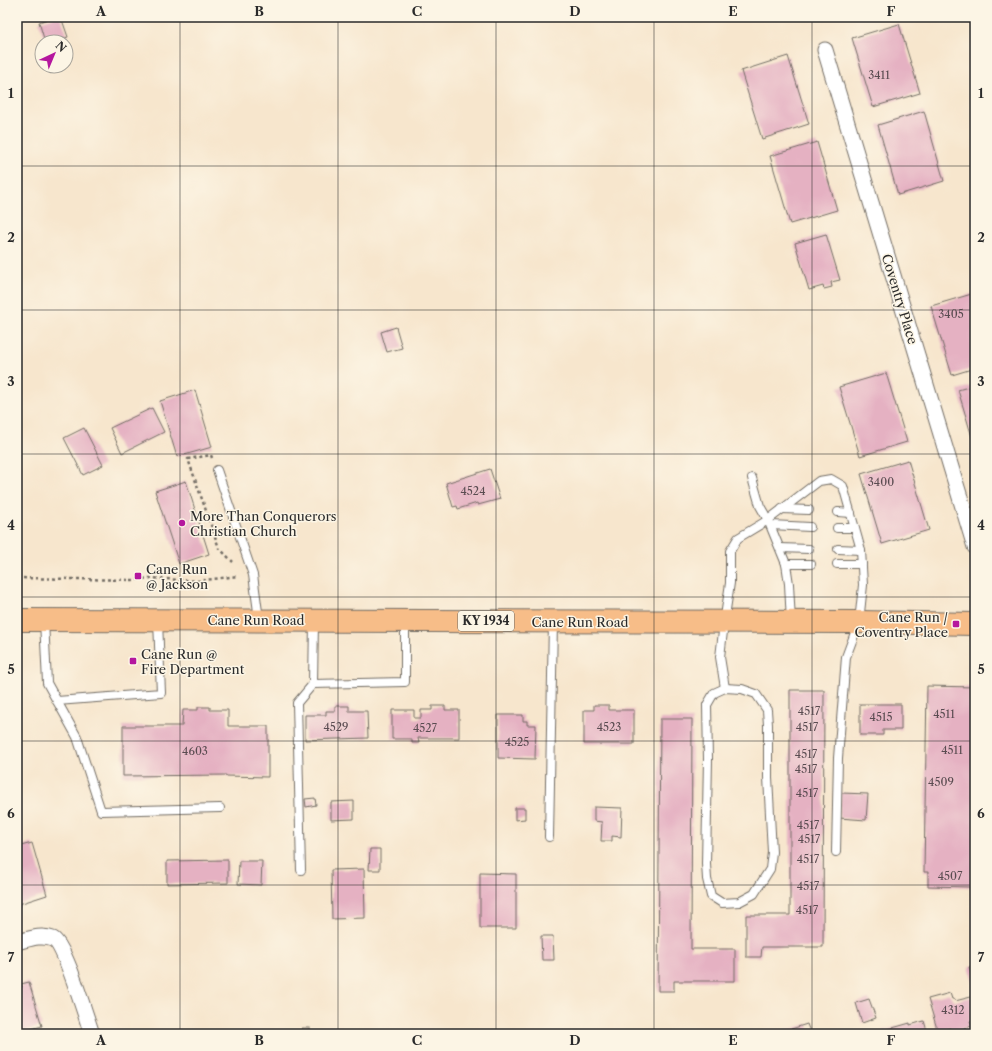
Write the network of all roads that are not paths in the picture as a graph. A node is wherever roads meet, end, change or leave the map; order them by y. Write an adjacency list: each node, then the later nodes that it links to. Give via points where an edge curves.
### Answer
1 (825, 50): 12 (street, Coventry Place)
2 (218, 470): 24 (lane, via 253,575)
3 (752, 478): 8 (lane, via 760,506)
4 (782, 509): 5 (lane); 7 (lane, via 819,481 832,479 843,486); 8 (lane)
5 (809, 510)
6 (838, 512): 7 (lane)
7 (851, 513): 11 (lane)
8 (769, 522): 9 (lane); 13 (lane); 28 (lane, via 738,538 730,551 730,583)
9 (810, 526)
10 (837, 528): 11 (lane)
11 (855, 528): 16 (lane)
12 (975, 547)
13 (780, 548): 14 (lane); 17 (lane)
14 (809, 549)
15 (838, 549): 16 (lane)
16 (861, 550): 20 (lane)
17 (786, 564): 18 (lane); 30 (lane)
18 (810, 564)
19 (837, 564): 20 (lane)
20 (862, 564): 29 (lane, via 864,585)
21 (17, 620): 22 (highway, Cane Run Road / KY 1934)
22 (44, 620): 23 (highway, Cane Run Road / KY 1934); 34 (lane, via 47,683)
23 (158, 620): 24 (highway, Cane Run Road / KY 1934); 34 (lane, via 161,693)
24 (259, 620): 25 (highway, Cane Run Road / KY 1934)
25 (314, 620): 26 (highway, Cane Run Road / KY 1934); 32 (lane)
26 (405, 621): 27 (highway, Cane Run Road / KY 1934); 32 (lane, via 405,682)
27 (553, 621): 28 (highway, Cane Run Road / KY 1934); 36 (lane)
28 (724, 622): 30 (highway, Cane Run Road / KY 1934); 33 (lane, via 720,657)
29 (859, 622): 30 (highway, Cane Run Road / KY 1934); 31 (highway, Cane Run Road / KY 1934); 37 (lane, via 846,657 838,758)
30 (791, 623)
31 (975, 624)
32 (313, 684): 38 (lane, via 297,703)
33 (725, 688): 33 (lane, via 714,693 707,705 707,879 711,896 722,903 739,902 754,894 770,869 772,852 766,710 756,694 742,689)
34 (57, 701): 35 (lane, via 77,737 101,811)
35 (220, 808)
36 (549, 837)
37 (836, 852)
38 (301, 870)
39 (17, 942): 40 (street, via 42,936 55,940 65,956)
40 (92, 1034)

